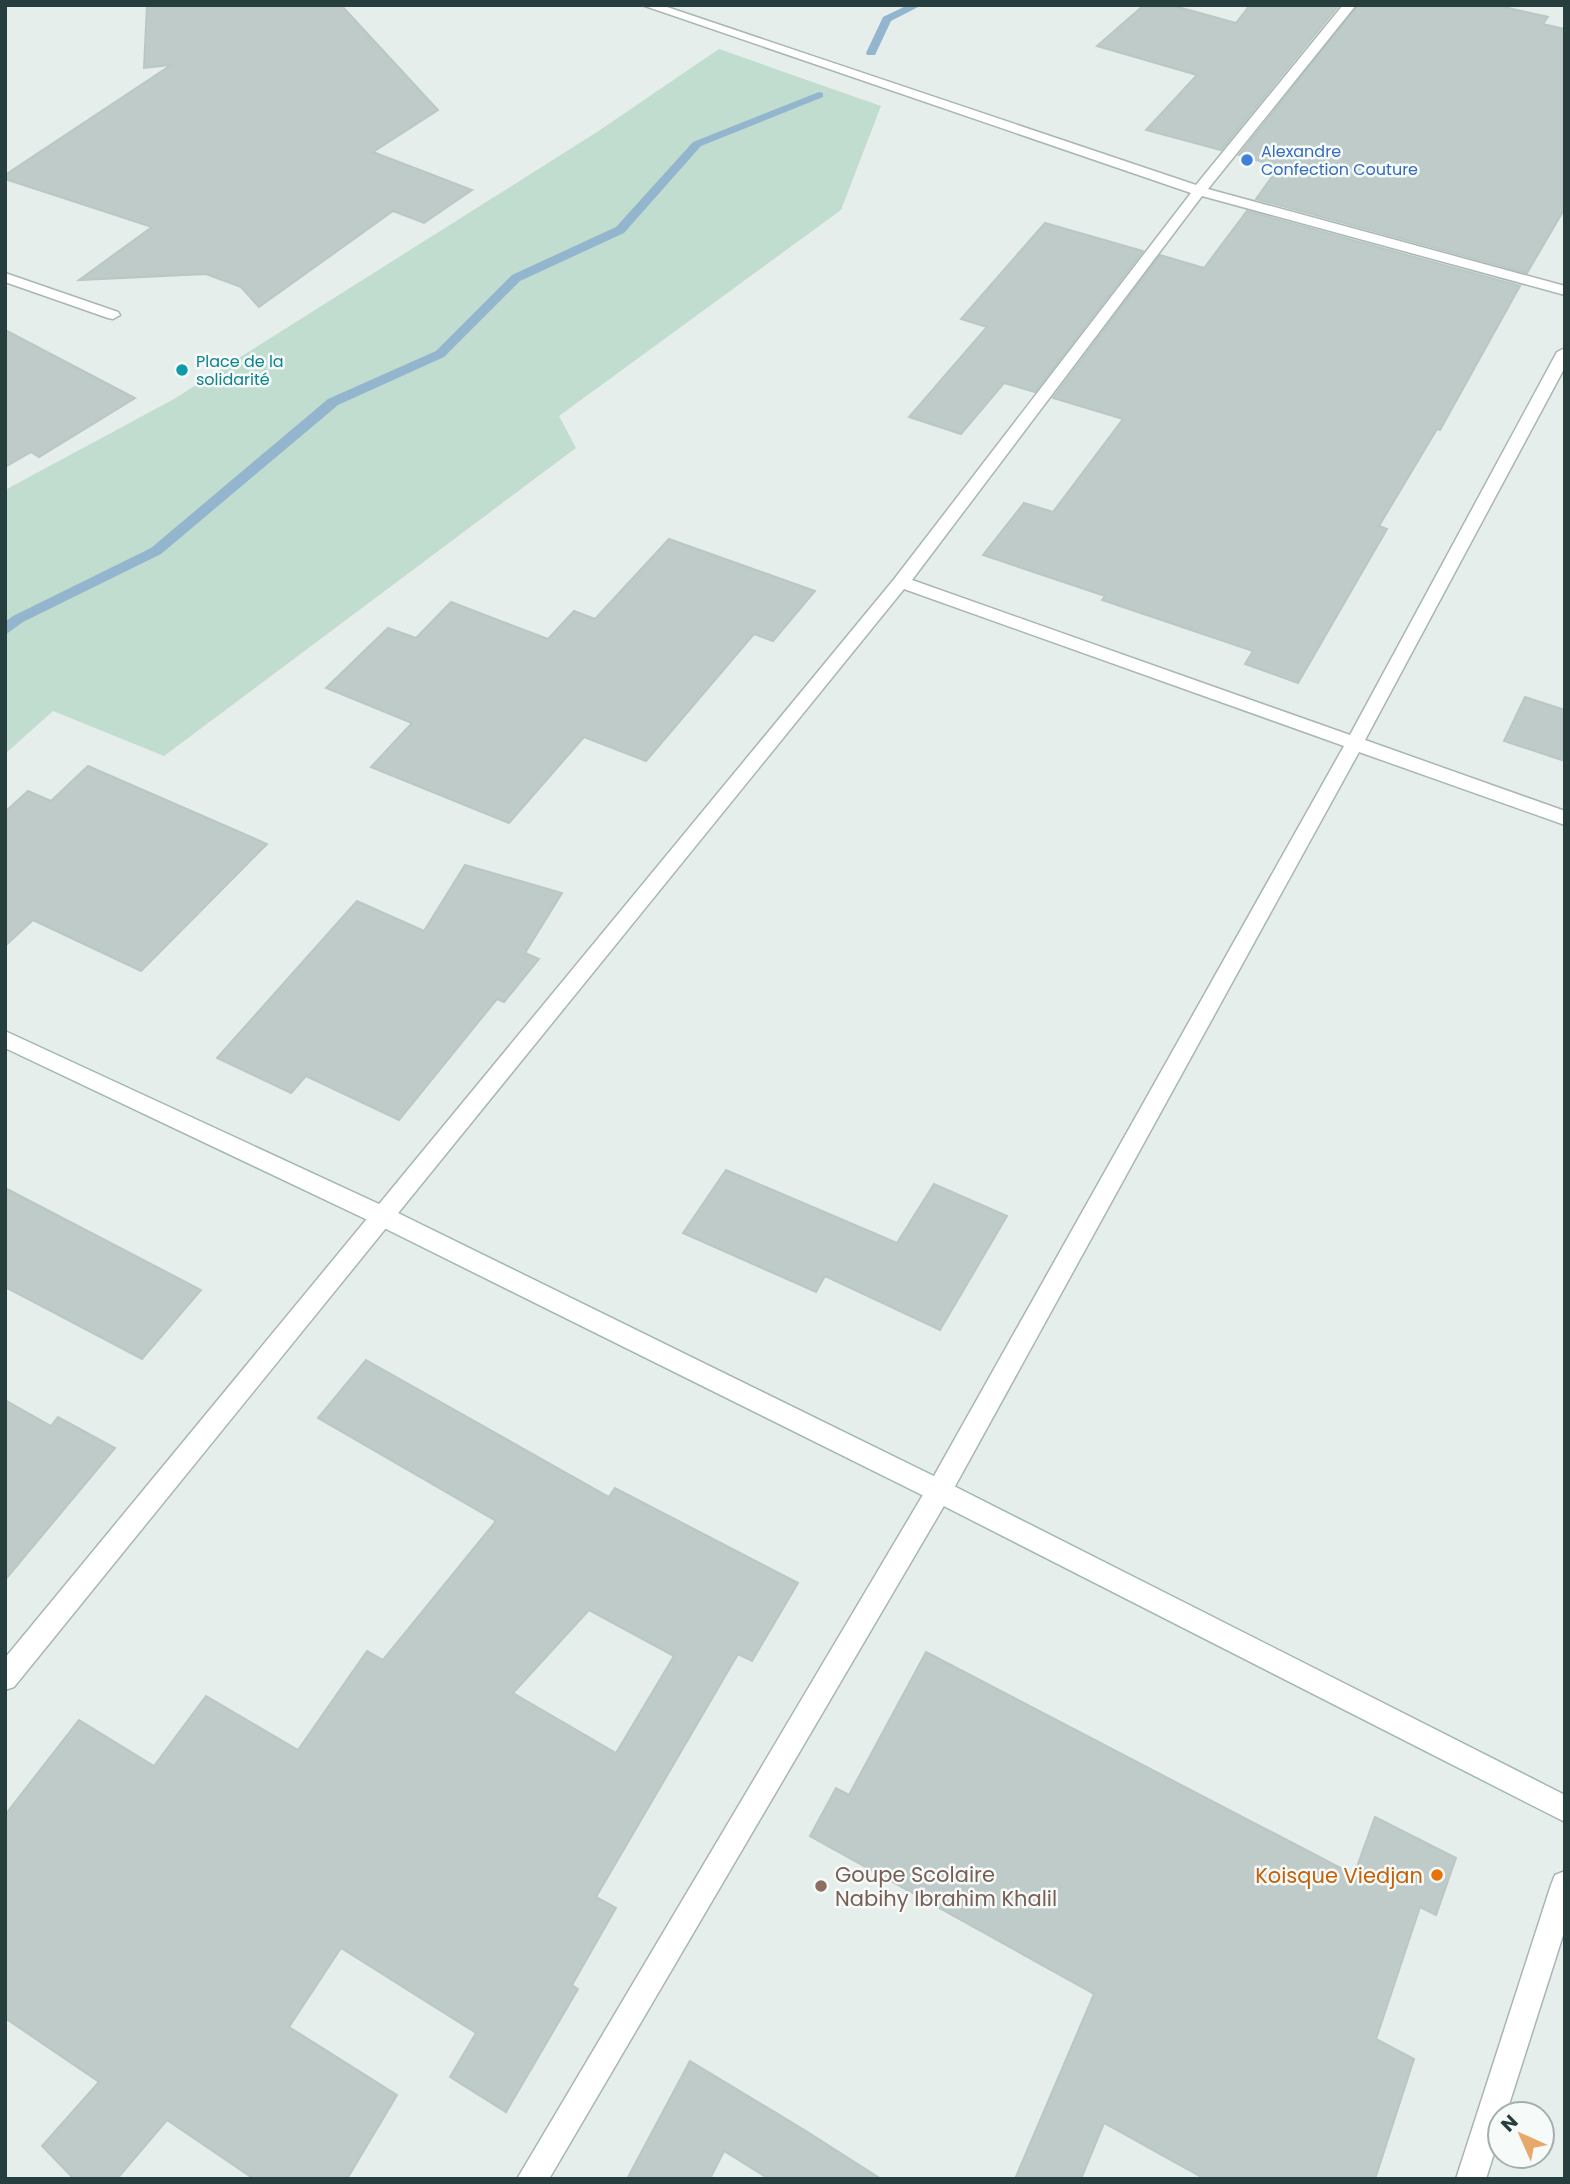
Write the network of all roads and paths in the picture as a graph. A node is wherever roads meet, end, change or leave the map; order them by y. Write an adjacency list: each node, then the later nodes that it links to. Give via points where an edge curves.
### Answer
1 (648, 5): 3 (street)
2 (1350, 5): 3 (street)
3 (1199, 191): 5 (street); 8 (street)
4 (5, 277): 6 (street)
5 (1565, 291)
6 (113, 315)
7 (1565, 352): 9 (street)
8 (901, 582): 9 (street); 12 (street)
9 (1354, 744): 10 (street); 13 (street)
10 (1565, 818)
11 (5, 1039): 12 (street)
12 (384, 1217): 13 (street); 14 (street)
13 (939, 1491): 15 (street); 17 (street)
14 (5, 1678)
15 (1565, 1809)
16 (1565, 1885): 18 (street)
17 (532, 2179)
18 (1471, 2179)

